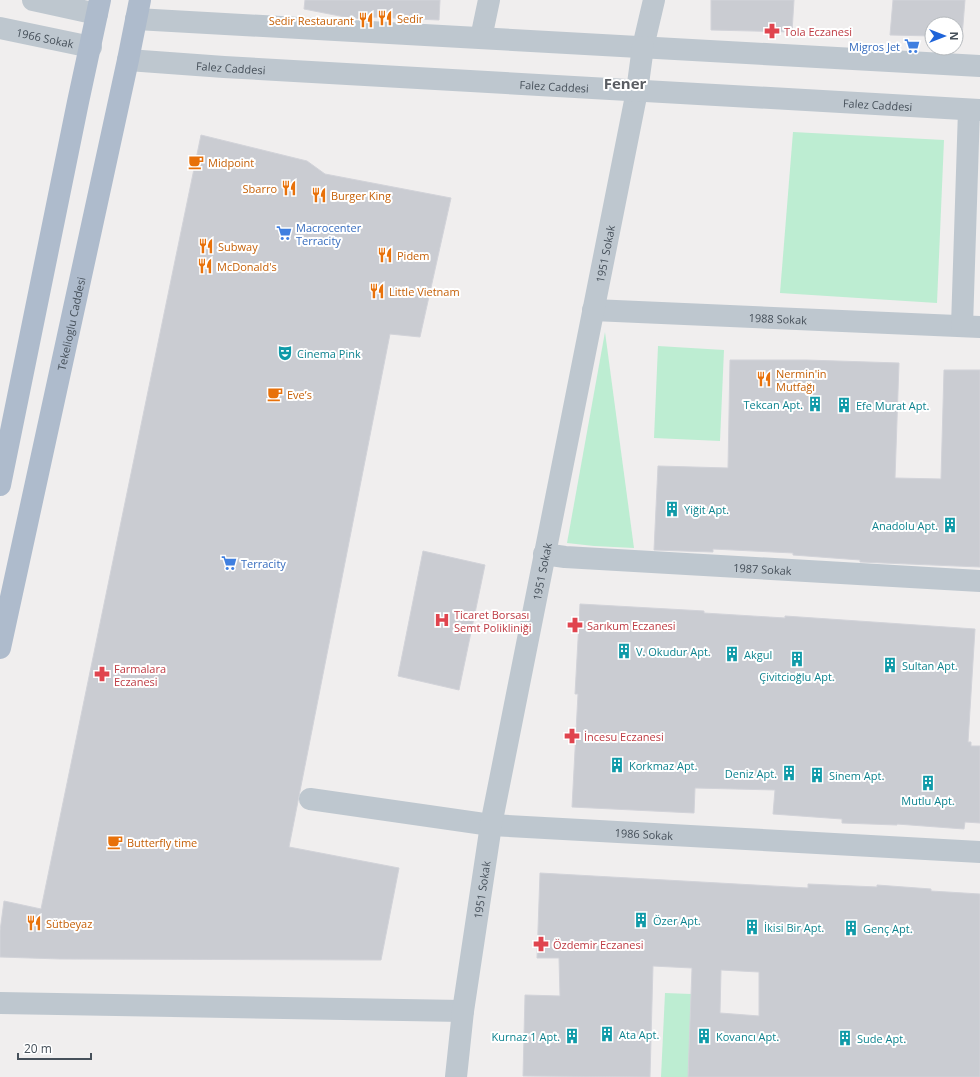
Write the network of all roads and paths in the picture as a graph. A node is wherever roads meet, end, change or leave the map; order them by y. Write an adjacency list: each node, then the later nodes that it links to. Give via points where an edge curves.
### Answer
1 (33, 0): 4 (street)
2 (489, 0): 7 (street)
3 (654, 0): 9 (street)
4 (99, 7): 8 (main road)
5 (138, 10): 7 (street); 10 (main road, Tekelioglu Caddesi)
6 (0, 28): 8 (street, 1966 Sokak)
7 (481, 38): 9 (street)
8 (91, 48): 16 (main road)
9 (643, 48): 11 (street); 12 (street, 1951 Sokak)
10 (128, 60): 12 (street, Falez Caddesi); 19 (main road, Tekelioglu Caddesi)
11 (980, 66)
12 (637, 91): 13 (street, Falez Caddesi); 14 (street, 1951 Sokak)
13 (975, 110): 15 (street, 1988 Sokak)
14 (593, 310): 15 (street, 1988 Sokak); 17 (street, 1951 Sokak)
15 (971, 327)
16 (0, 485)
17 (544, 554): 18 (street, 1987 Sokak); 21 (street, 1951 Sokak)
18 (980, 581)
19 (0, 648)
20 (310, 799): 21 (street, 1986 Sokak)
21 (490, 825): 22 (street, 1986 Sokak); 24 (street, 1951 Sokak)
22 (980, 852)
23 (0, 1003): 24 (street)
24 (463, 1011): 25 (street, 1951 Sokak)
25 (456, 1077)

